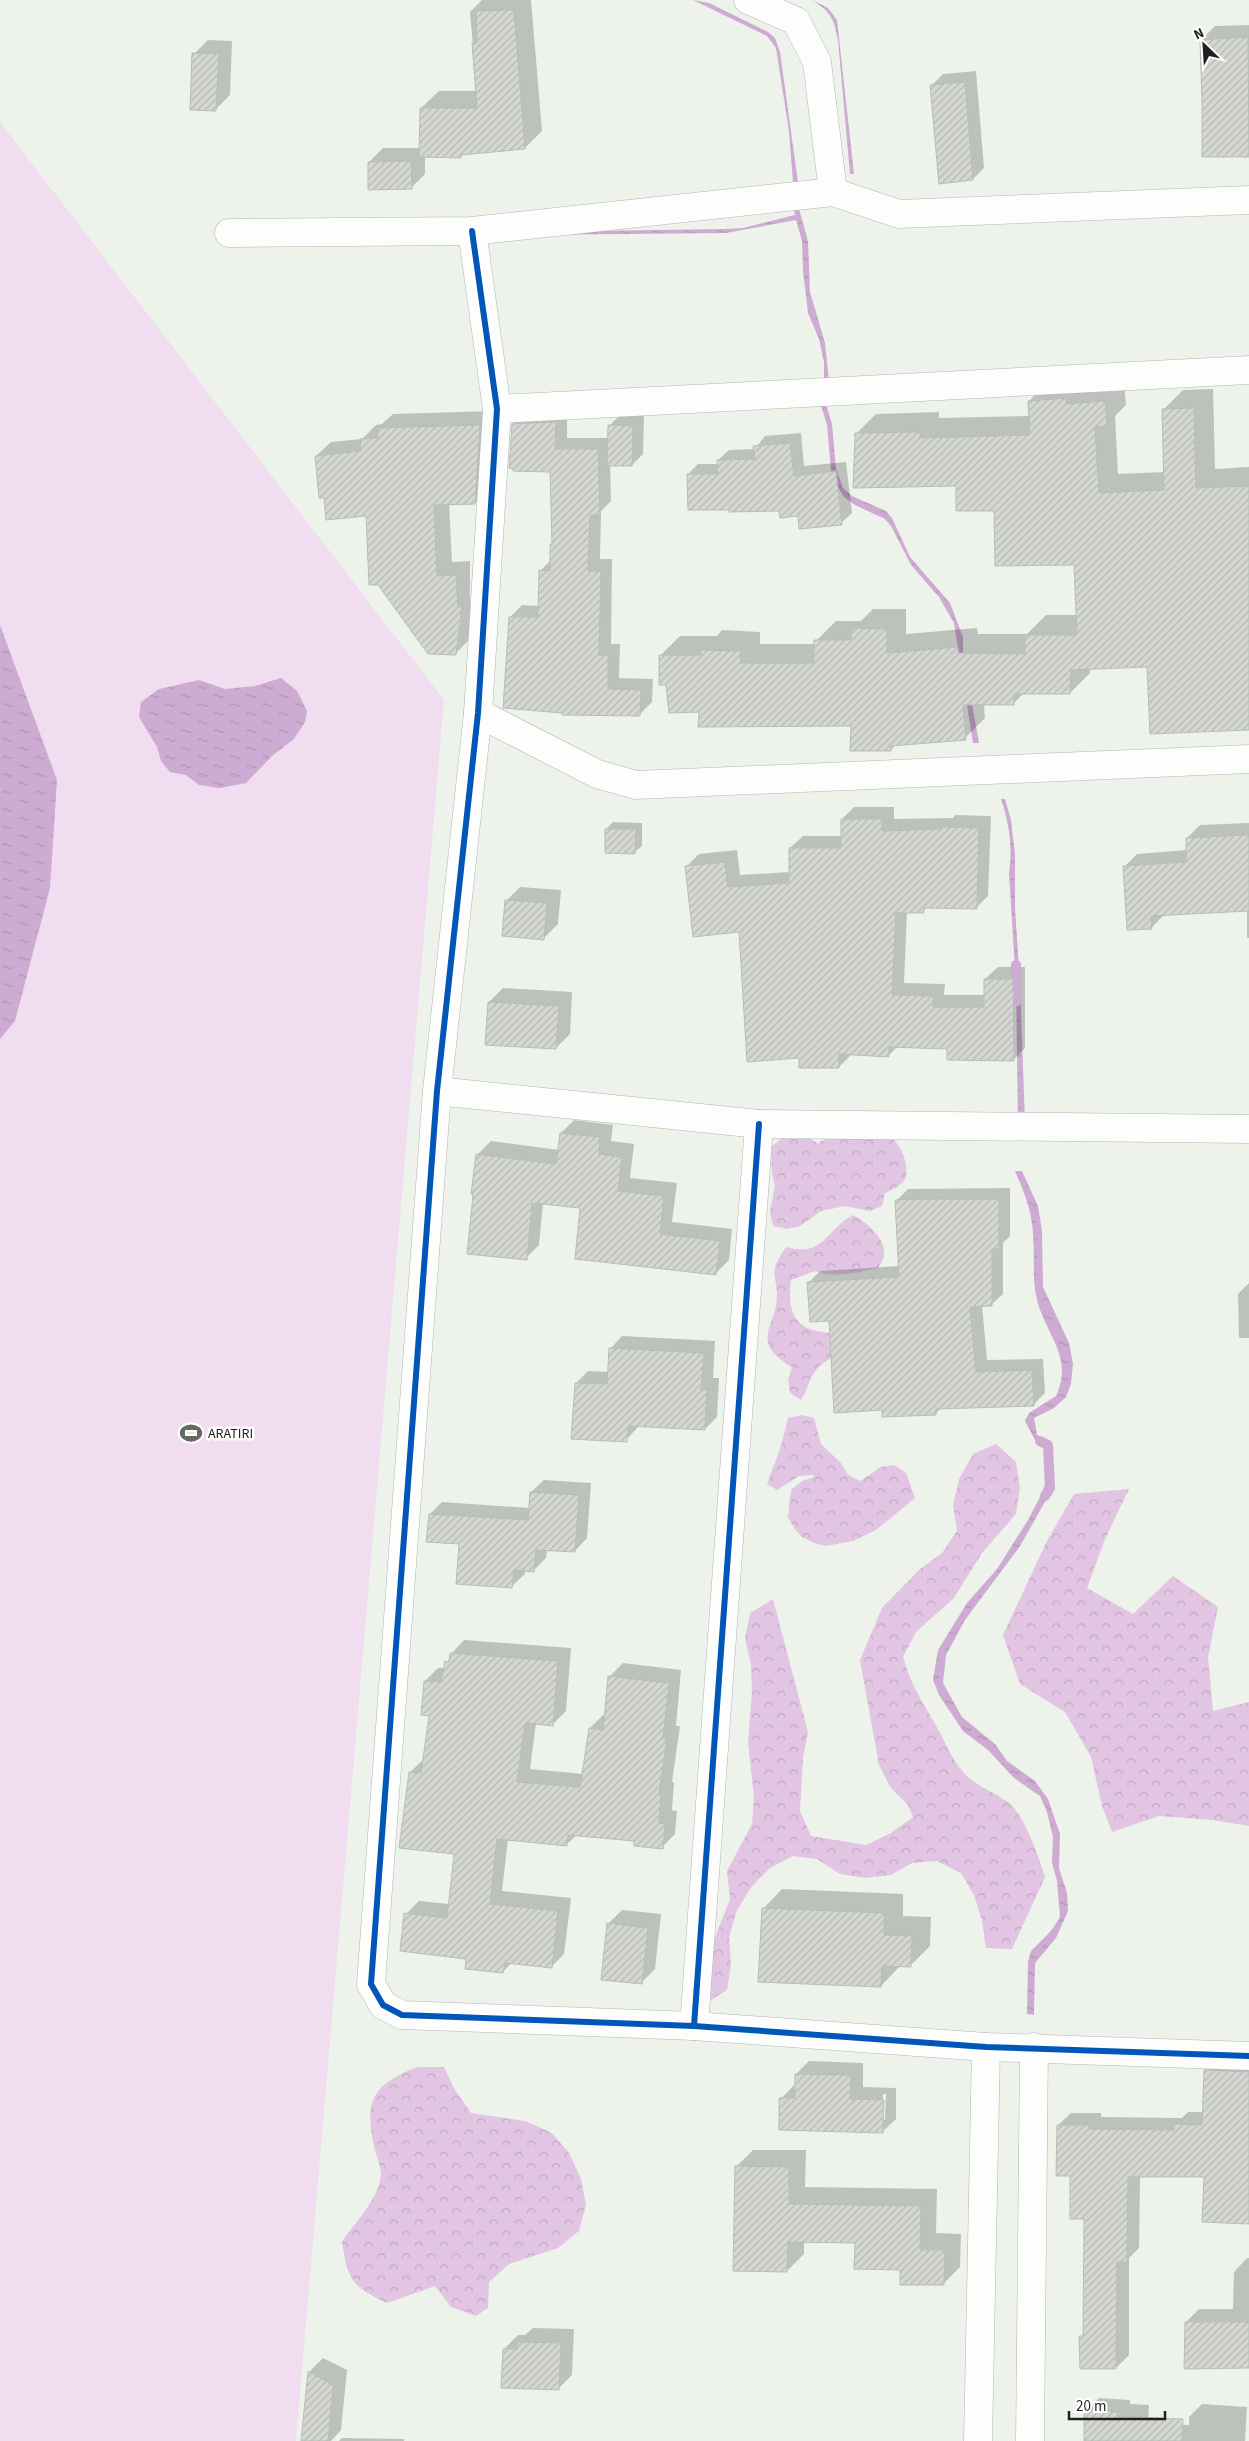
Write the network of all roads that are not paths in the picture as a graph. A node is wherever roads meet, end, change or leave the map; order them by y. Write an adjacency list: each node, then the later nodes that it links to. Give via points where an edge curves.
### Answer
1 (748, 0): 2 (street, via 796,21 817,62)
2 (833, 192): 3 (street, via 900,214); 4 (street)
3 (1249, 200)
4 (472, 230): 5 (street); 7 (street)
5 (229, 233)
6 (1249, 370): 7 (street)
7 (497, 409): 8 (street)
8 (478, 713): 9 (street, via 597,774 636,785); 10 (street)
9 (1249, 759)
10 (437, 1090): 11 (street); 13 (street, via 371,1984 383,2005 402,2015)
11 (759, 1124): 12 (street); 13 (street)
12 (1249, 1129)
13 (694, 2026): 14 (street)
14 (986, 2046): 15 (street); 17 (street)
15 (1034, 2047): 16 (street); 18 (street)
16 (1249, 2056)
17 (978, 2441)
18 (1030, 2441)

